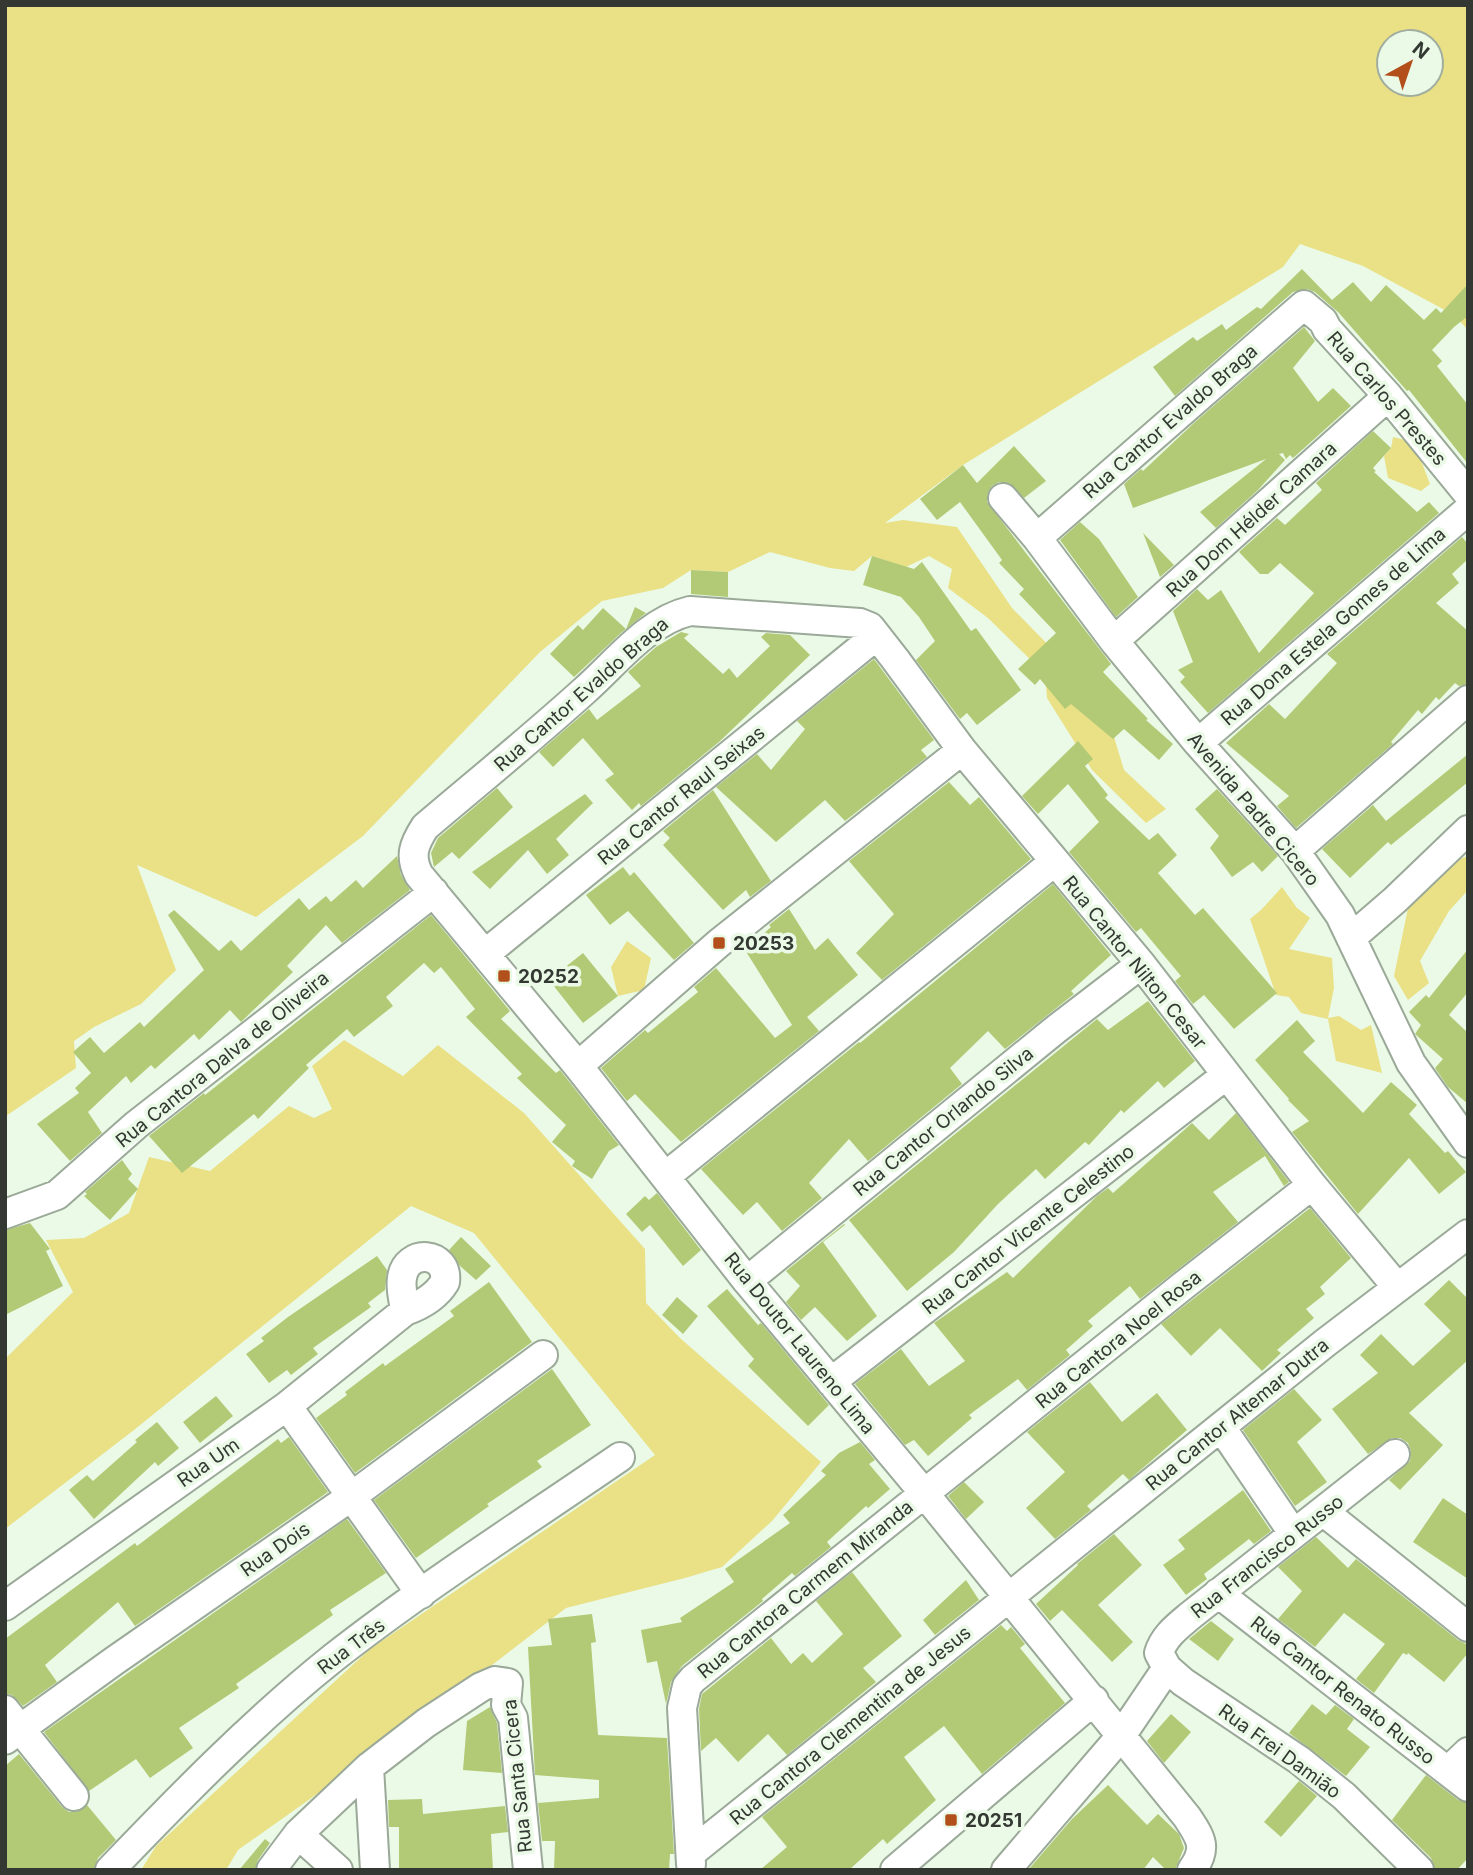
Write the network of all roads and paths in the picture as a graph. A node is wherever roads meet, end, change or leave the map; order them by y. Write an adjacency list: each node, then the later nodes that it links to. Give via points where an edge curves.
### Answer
1 (1304, 305): 2 (street, Rua Carlos Prestes); 6 (street, Rua Cantor Evaldo Braga)
2 (1388, 396): 3 (street, Rua Carlos Prestes); 8 (street, Rua Dom Hélder Camara)
3 (1468, 494)
4 (1003, 498): 6 (street, Avenida Padre Cicero)
5 (1468, 510): 10 (street, Rua Dona Estela Gomes de Lima)
6 (1037, 537): 8 (street, Avenida Padre Cicero)
7 (876, 636): 11 (street, Rua Cantor Nilton Cesar); 12 (street, Rua Cantor Evaldo Braga, via 860,623 690,611 670,615); 18 (street, Rua Cantor Raul Seixas)
8 (1114, 641): 10 (street, Avenida Padre Cicero)
9 (1468, 700): 14 (street)
10 (1198, 743): 14 (street, Avenida Padre Cicero)
11 (962, 750): 15 (street, Rua Cantor Nilton Cesar); 20 (street, via 719,943)
12 (425, 827): 16 (street, Rua Doutor Laureno Lima, via 412,858)
13 (1468, 830): 17 (street)
14 (1294, 851): 17 (street, Avenida Padre Cicero)
15 (1054, 862): 19 (street, Rua Cantor Nilton Cesar); 23 (street)
16 (434, 892): 18 (street, Rua Doutor Laureno Lima); 25 (street, Rua Cantora Dalva de Oliveira, via 136,1125 57,1195)
17 (1352, 938): 22 (street, Avenida Padre Cicero, via 1411,1063)
18 (485, 954): 20 (street, Rua Doutor Laureno Lima)
19 (1141, 964): 21 (street, Rua Cantor Nilton Cesar); 27 (street, Rua Cantor Orlando Silva)
20 (578, 1066): 23 (street, Rua Doutor Laureno Lima)
21 (1225, 1076): 24 (street, Rua Cantor Nilton Cesar); 31 (street, Rua Cantor Vicente Celestino)
22 (1468, 1143)
23 (666, 1176): 27 (street, Rua Doutor Laureno Lima)
24 (1312, 1185): 28 (street, Rua Cantor Nilton Cesar); 36 (street, Rua Cantora Noel Rosa)
25 (5, 1214)
26 (1468, 1234): 28 (street, Rua Cantor Altemar Dutra)
27 (747, 1281): 31 (street, Rua Doutor Laureno Lima)
28 (1396, 1287): 33 (street, Rua Cantor Altemar Dutra)
29 (405, 1311): 32 (street, Rua Um)
30 (543, 1355): 37 (street, Rua Dois)
31 (831, 1382): 36 (street, Rua Doutor Laureno Lima)
32 (287, 1406): 37 (street); 43 (street, Rua Um)
33 (1221, 1427): 39 (street); 42 (street, Rua Cantor Altemar Dutra)
34 (1395, 1454): 38 (street, Rua Francisco Russo)
35 (620, 1457): 41 (street, Rua Três)
36 (924, 1493): 42 (street, Rua Doutor Laureno Lima); 54 (street, Rua Cantora Carmem Miranda, via 687,1686 682,1716)
37 (352, 1496): 41 (street); 47 (street, Rua Dois, via 114,1661)
38 (1324, 1511): 39 (street, Rua Francisco Russo); 44 (street)
39 (1293, 1533): 40 (street, Rua Francisco Russo)
40 (1218, 1593): 45 (street, Rua Francisco Russo, via 1163,1642 1160,1657); 51 (street, Rua Cantor Renato Russo)
41 (421, 1594): 56 (street, Rua Três, via 333,1658 230,1748)
42 (1009, 1597): 46 (street, Rua Doutor Laureno Lima); 54 (street, Rua Cantora Clementina de Jesus)
43 (5, 1606)
44 (1468, 1627)
45 (1167, 1668): 48 (street); 63 (street, Rua Frei Damião, via 1308,1767)
46 (1094, 1700): 48 (street, Rua Doutor Laureno Lima); 61 (street)
47 (10, 1726): 52 (street)
48 (1121, 1736): 55 (street, Rua Doutor Laureno Lima, via 1193,1827 1202,1845); 62 (street)
49 (1468, 1752): 51 (street)
50 (369, 1767): 53 (street); 59 (street); 60 (street, Rua Santa Cicera, via 481,1688 495,1681 508,1683 506,1705 513,1718)
51 (1458, 1779)
52 (74, 1796)
53 (298, 1834): 57 (street); 58 (street)
54 (691, 1861)
55 (1197, 1864)
56 (110, 1870)
57 (271, 1870)
58 (338, 1870)
59 (375, 1870)
60 (528, 1870)
61 (895, 1870)
62 (1006, 1870)
63 (1419, 1870)

